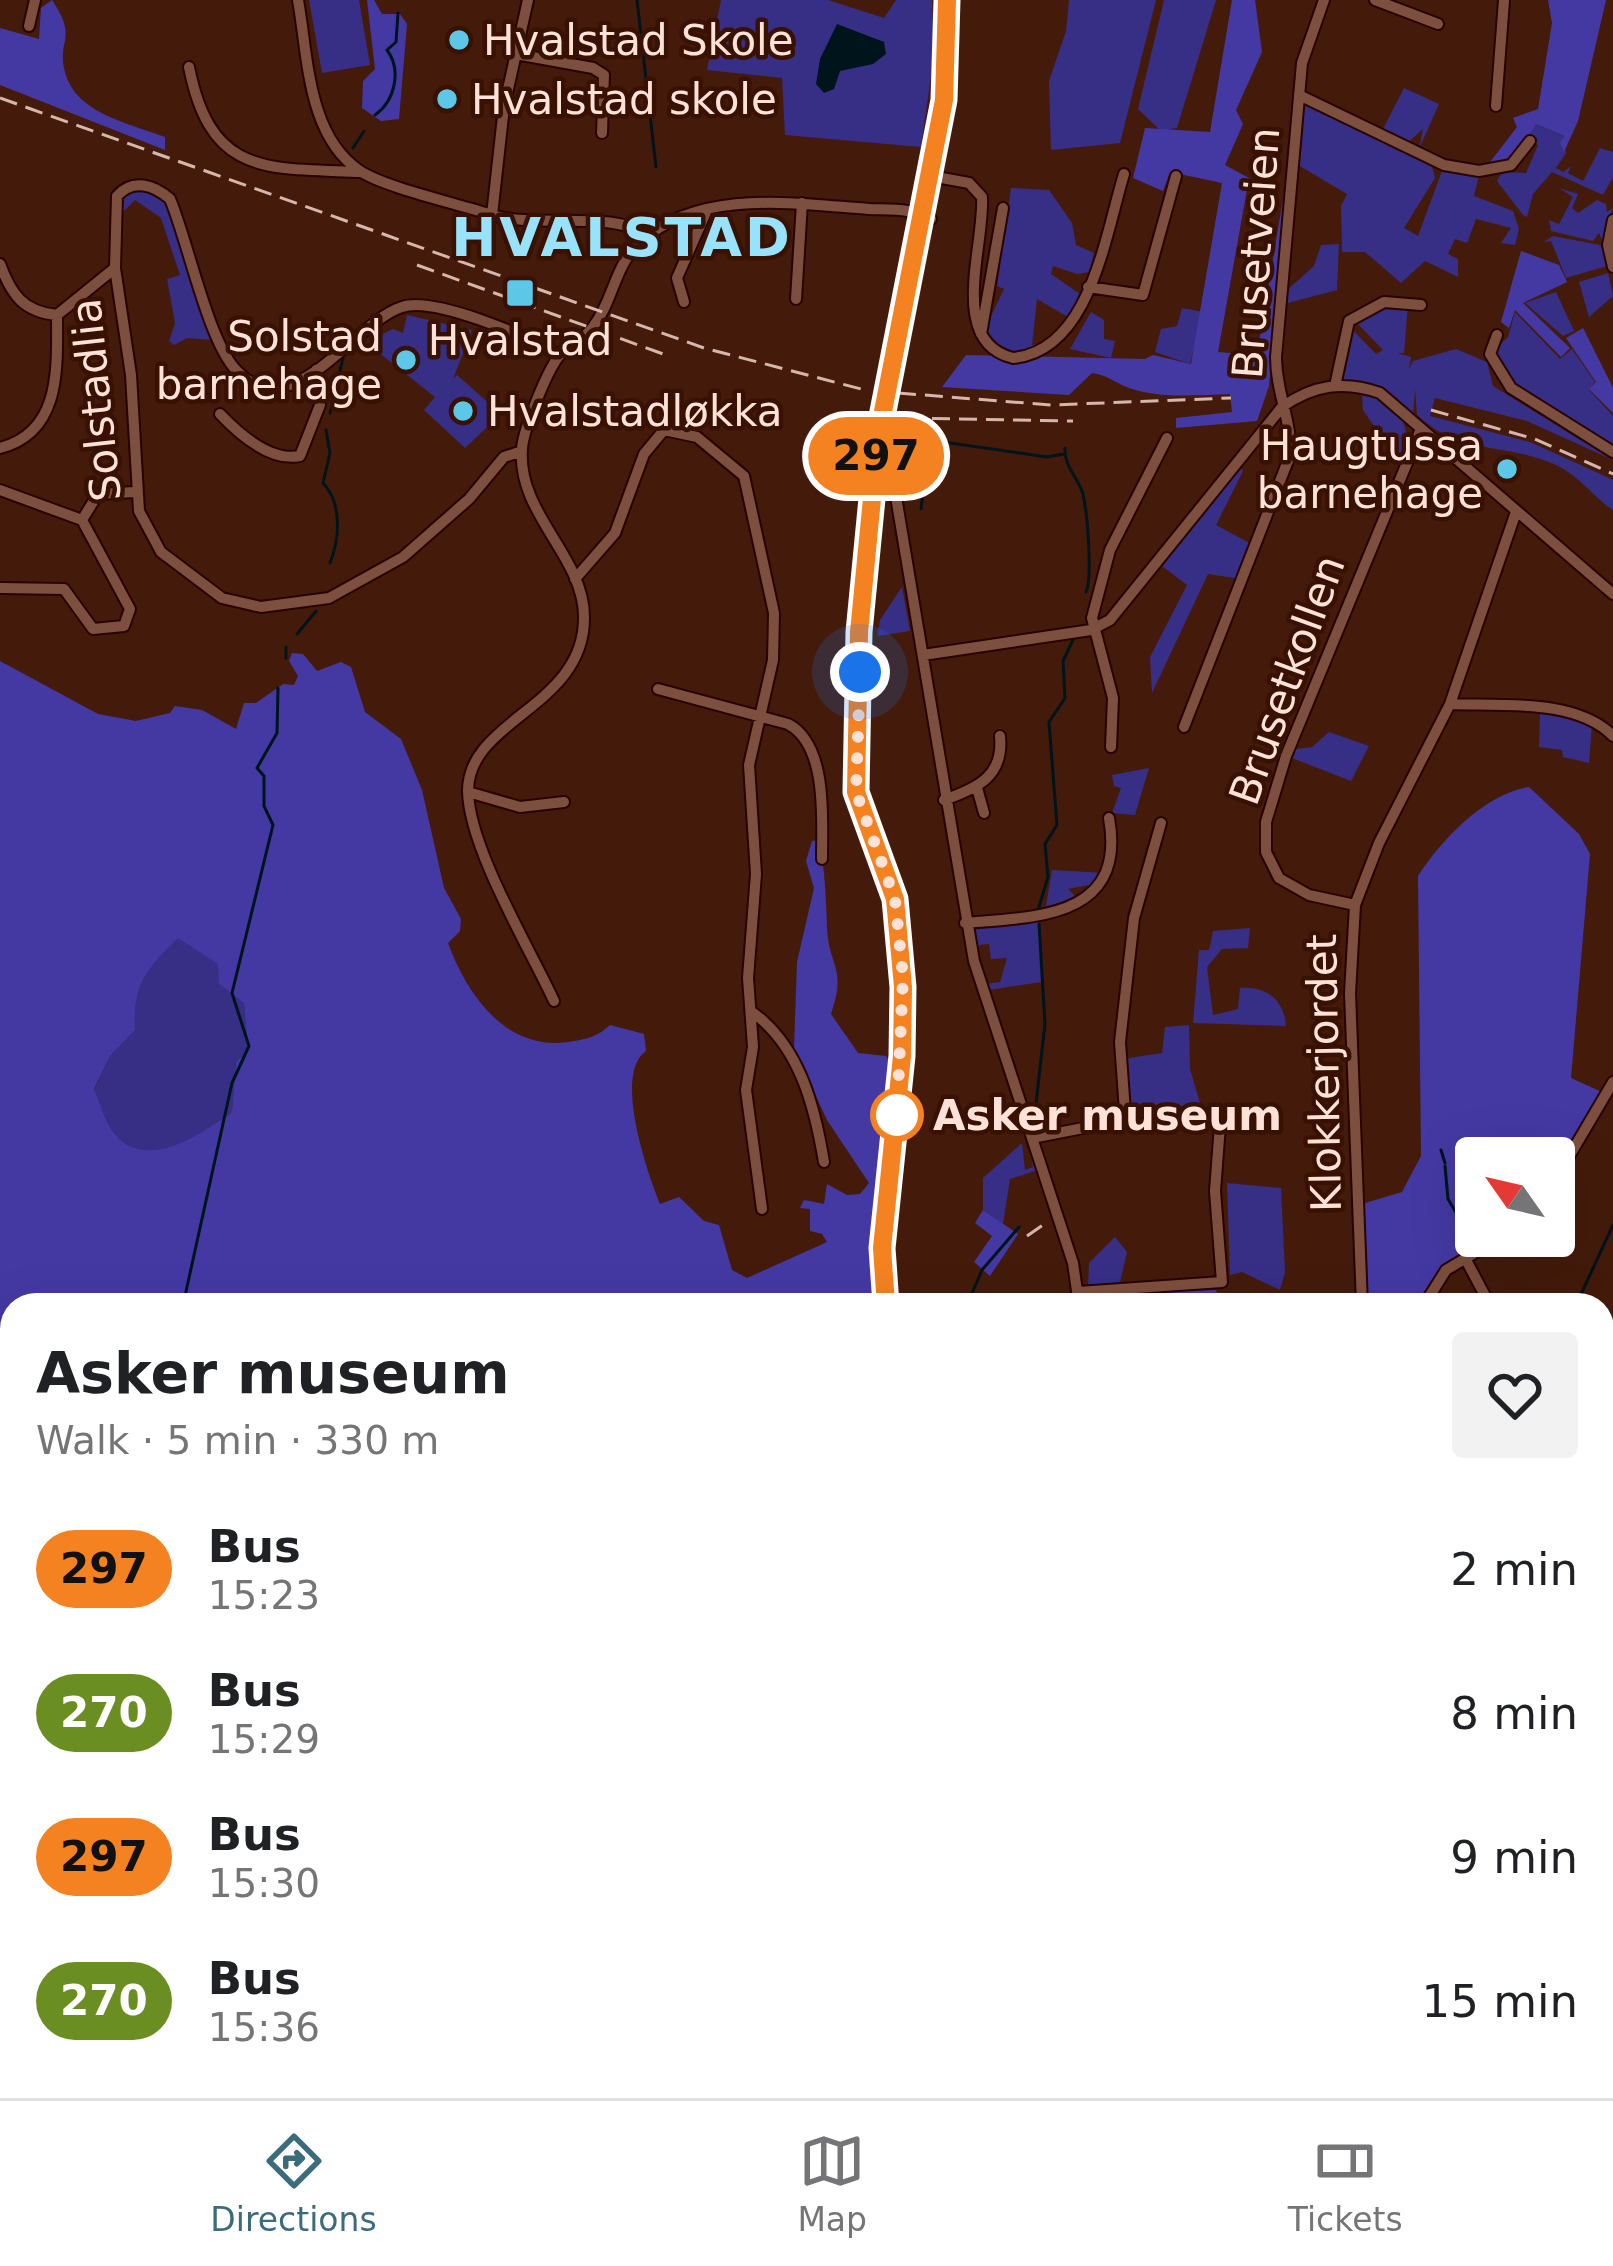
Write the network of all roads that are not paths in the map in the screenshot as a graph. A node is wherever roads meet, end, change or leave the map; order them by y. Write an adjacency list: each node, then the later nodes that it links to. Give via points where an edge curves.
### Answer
1 (34, 0): 9 (street)
2 (298, 0): 16 (street, via 328,137)
3 (528, 0): 10 (street)
4 (946, 0): 19 (main road, via 948,66)
5 (1324, 0): 12 (street, Brusetveien)
6 (1375, 0): 8 (street)
7 (1504, 0): 13 (street)
8 (1438, 24)
9 (29, 26)
10 (516, 54): 14 (street, via 599,71 606,82); 23 (street)
11 (189, 67): 16 (street, via 200,110 226,151 274,168)
12 (1299, 95): 15 (street, Brusetveien, via 1467,170 1511,165); 40 (street, Brusetveien, via 1276,362)
13 (1496, 106)
14 (602, 133)
15 (1530, 141)
16 (362, 172): 23 (street)
17 (1124, 174): 30 (street)
18 (1176, 176): 30 (street, via 1143,295)
19 (935, 177): 24 (main road); 36 (street, via 969,183 982,197 974,310)
20 (802, 202): 22 (street); 24 (street); 31 (street)
21 (1004, 208): 36 (street)
22 (707, 210): 26 (street); 32 (street, via 676,278)
23 (492, 215): 26 (street, via 547,225 619,220)
24 (925, 218): 43 (main road)
25 (1613, 220): 28 (street)
26 (646, 237): 37 (street, Solstadlia, via 614,276 596,324)
27 (0, 264): 34 (street, via 26,306)
28 (1613, 267)
29 (115, 268): 34 (street); 38 (street, Solstadlia, via 117,196 153,186 170,199 236,371 277,387); 49 (street, Solstadlia, via 134,410)
30 (1088, 286): 36 (street, via 1074,324 1040,352 1000,355)
31 (796, 299)
32 (684, 302)
33 (1421, 305): 39 (street, via 1400,299 1358,314 1343,332)
34 (57, 315): 45 (street, via 52,401 33,431)
35 (1497, 335): 47 (street, via 1490,354 1505,382)
36 (981, 337)
37 (559, 355): 38 (street, via 416,304 383,316); 46 (street, Solstadlia)
38 (316, 370): 41 (street, via 320,405 300,456 245,438)
39 (1335, 386): 40 (street); 42 (street, via 1380,393)
40 (1282, 407): 55 (street, Brusetveien, via 1138,591); 60 (street, via 1291,432 1286,477)
41 (220, 414)
42 (1421, 429): 50 (street); 72 (street, Brusetkollen, via 1266,822 1266,852 1279,878)
43 (878, 437): 56 (street, via 893,443); 83 (main road, via 859,632 855,786 895,899 903,987)
44 (1167, 438): 55 (street, via 1110,550)
45 (0, 448)
46 (521, 451): 49 (street, Solstadlia, via 504,457 403,557 314,604 244,606 210,592 161,552); 52 (street, via 530,498)
47 (1613, 452)
48 (0, 490): 51 (street)
49 (134, 492): 51 (street, via 98,494)
50 (1516, 512): 54 (street); 58 (street, Klokkerjordet)
51 (82, 520): 53 (street, via 130,609 124,626 93,629 64,589)
52 (574, 579): 59 (street, via 615,532 644,454 664,430 684,430 715,449 751,492 774,614 773,660); 65 (street, via 584,614 576,657 555,690 479,755)
53 (0, 588)
54 (1613, 594)
55 (1091, 630): 56 (street); 63 (street, via 1111,689)
56 (923, 655): 66 (street)
57 (658, 689): 59 (street)
58 (1450, 704): 62 (street, via 1568,713); 72 (street, Klokkerjordet)
59 (757, 719): 71 (street, via 796,728 809,746 823,818); 75 (street, via 749,765 757,874)
60 (1184, 727)
61 (1000, 736): 64 (street, via 997,767)
62 (1613, 736)
63 (1111, 747)
64 (977, 788): 66 (street); 68 (street)
65 (468, 792): 67 (street, via 520,807); 74 (street, via 499,887)
66 (944, 800): 73 (street)
67 (564, 802)
68 (984, 813)
69 (1109, 818): 73 (street, via 1110,863 1090,895 1034,917)
70 (1161, 823): 78 (street, via 1134,918 1120,1042 1124,1112 1119,1121)
71 (821, 859)
72 (1354, 905): 86 (street, Klokkerjordet, via 1349,993)
73 (965, 923): 78 (street)
74 (554, 1001)
75 (752, 1012): 80 (street, via 797,1069); 81 (street, via 747,1119)
76 (1613, 1082): 79 (street)
77 (1220, 1125): 85 (street, via 1222,1282)
78 (1032, 1138): 84 (street)
79 (1575, 1146)
80 (824, 1162)
81 (762, 1209)
82 (1465, 1258): 87 (street); 88 (street)
83 (885, 1293)
84 (1078, 1293)
85 (1124, 1293)
86 (1362, 1293)
87 (1432, 1293)
88 (1484, 1293)

